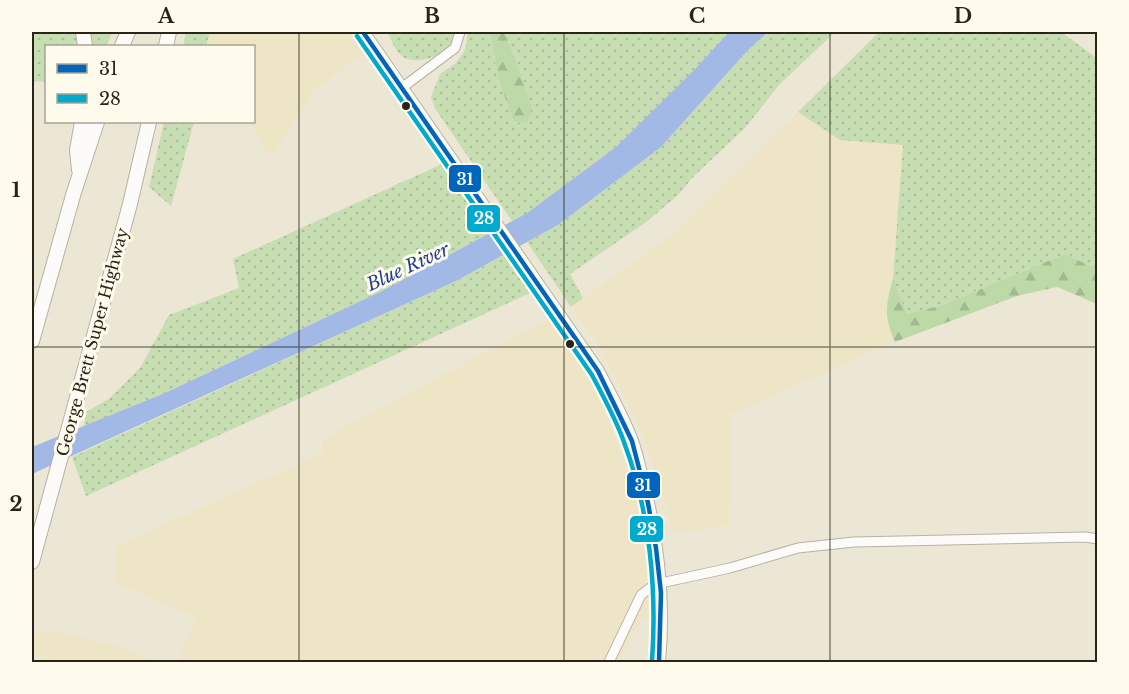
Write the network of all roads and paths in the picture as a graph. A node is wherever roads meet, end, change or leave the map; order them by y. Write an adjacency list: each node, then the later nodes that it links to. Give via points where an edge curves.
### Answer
1 (363, 32): 3 (main road)
2 (460, 32): 3 (street, via 455,48)
3 (403, 87): 11 (main road, via 598,371 633,442 651,512)
4 (82, 123): 7 (highway, via 77,150)
5 (97, 123): 7 (highway)
6 (149, 123): 10 (highway, George Brett Super Highway)
7 (79, 174): 8 (highway)
8 (32, 341)
9 (1098, 539): 11 (street, via 854,542 798,548)
10 (32, 562)
11 (661, 583): 12 (street, via 641,595); 13 (main road)
12 (609, 663)
13 (660, 663)

